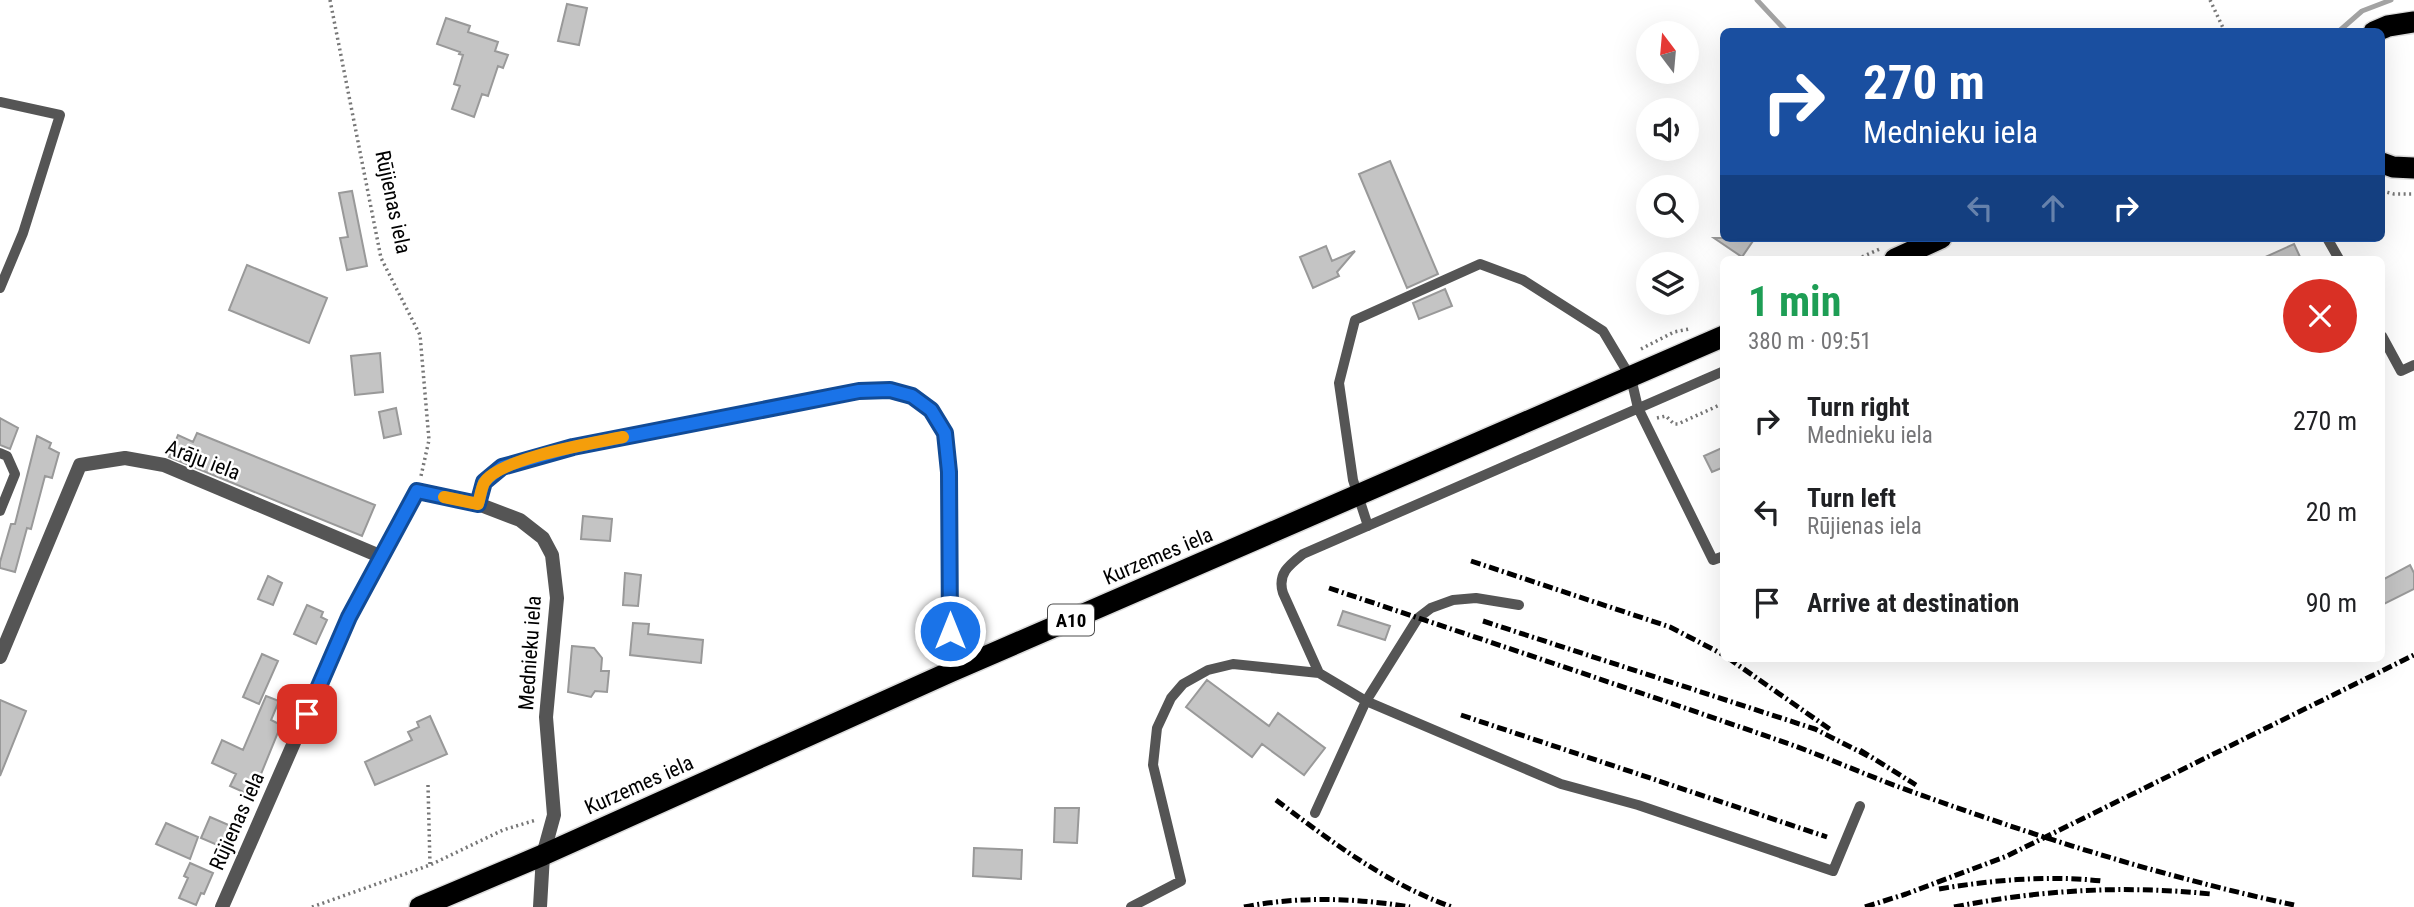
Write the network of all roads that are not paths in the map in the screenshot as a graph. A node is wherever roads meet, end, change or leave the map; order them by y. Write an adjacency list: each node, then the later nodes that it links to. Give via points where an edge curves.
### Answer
1 (2414, 22): 2 (highway)
2 (2383, 28)
3 (1, 105): 8 (lane, via 60,115 23,233)
4 (2385, 164): 5 (highway)
5 (2414, 168)
6 (1932, 242): 7 (highway)
7 (1902, 256)
8 (0, 288)
9 (1720, 338): 13 (highway, Kurzemes iela / A10)
10 (2385, 341): 11 (lane, via 2402,371)
11 (2414, 365)
12 (1720, 373): 14 (lane)
13 (1631, 378): 14 (lane); 17 (highway, Kurzemes iela / A10); 17 (lane, via 1603,331 1523,280 1480,264 1355,320 1339,383)
14 (1638, 408): 20 (lane); 22 (lane, via 1713,560)
15 (0, 453): 19 (lane, via 7,456 15,474)
16 (417, 491): 18 (street, Mednieku iela); 21 (street, Rūjienas iela)
17 (1357, 496): 20 (lane); 25 (highway, Kurzemes iela / A10)
18 (478, 504): 25 (street, via 484,482 502,467 573,447 859,391 890,390 912,396 931,410 945,433); 30 (street, Mednieku iela, via 520,520 543,538 552,555 557,598 546,717 554,815)
19 (0, 511)
20 (1368, 526): 26 (lane, via 1303,554 1283,574 1283,593)
21 (382, 557): 24 (street, Arāju iela, via 164,464 125,457 80,465); 31 (street, Rūjienas iela, via 349,617)
22 (1720, 557)
23 (1519, 605): 27 (lane, via 1476,598 1432,608 1418,618)
24 (0, 657)
25 (950, 672): 30 (highway, Kurzemes iela / A10)
26 (1319, 673): 27 (lane); 34 (lane, via 1233,664 1208,670 1183,684 1171,698 1157,728 1153,765 1181,881)
27 (1366, 701): 28 (lane, via 1561,784 1833,871); 29 (lane)
28 (1860, 806)
29 (1315, 813)
30 (543, 855): 32 (highway, Kurzemes iela / A10); 33 (street, Mednieku iela)
31 (222, 907)
32 (420, 907)
33 (540, 907)
34 (1131, 907)

